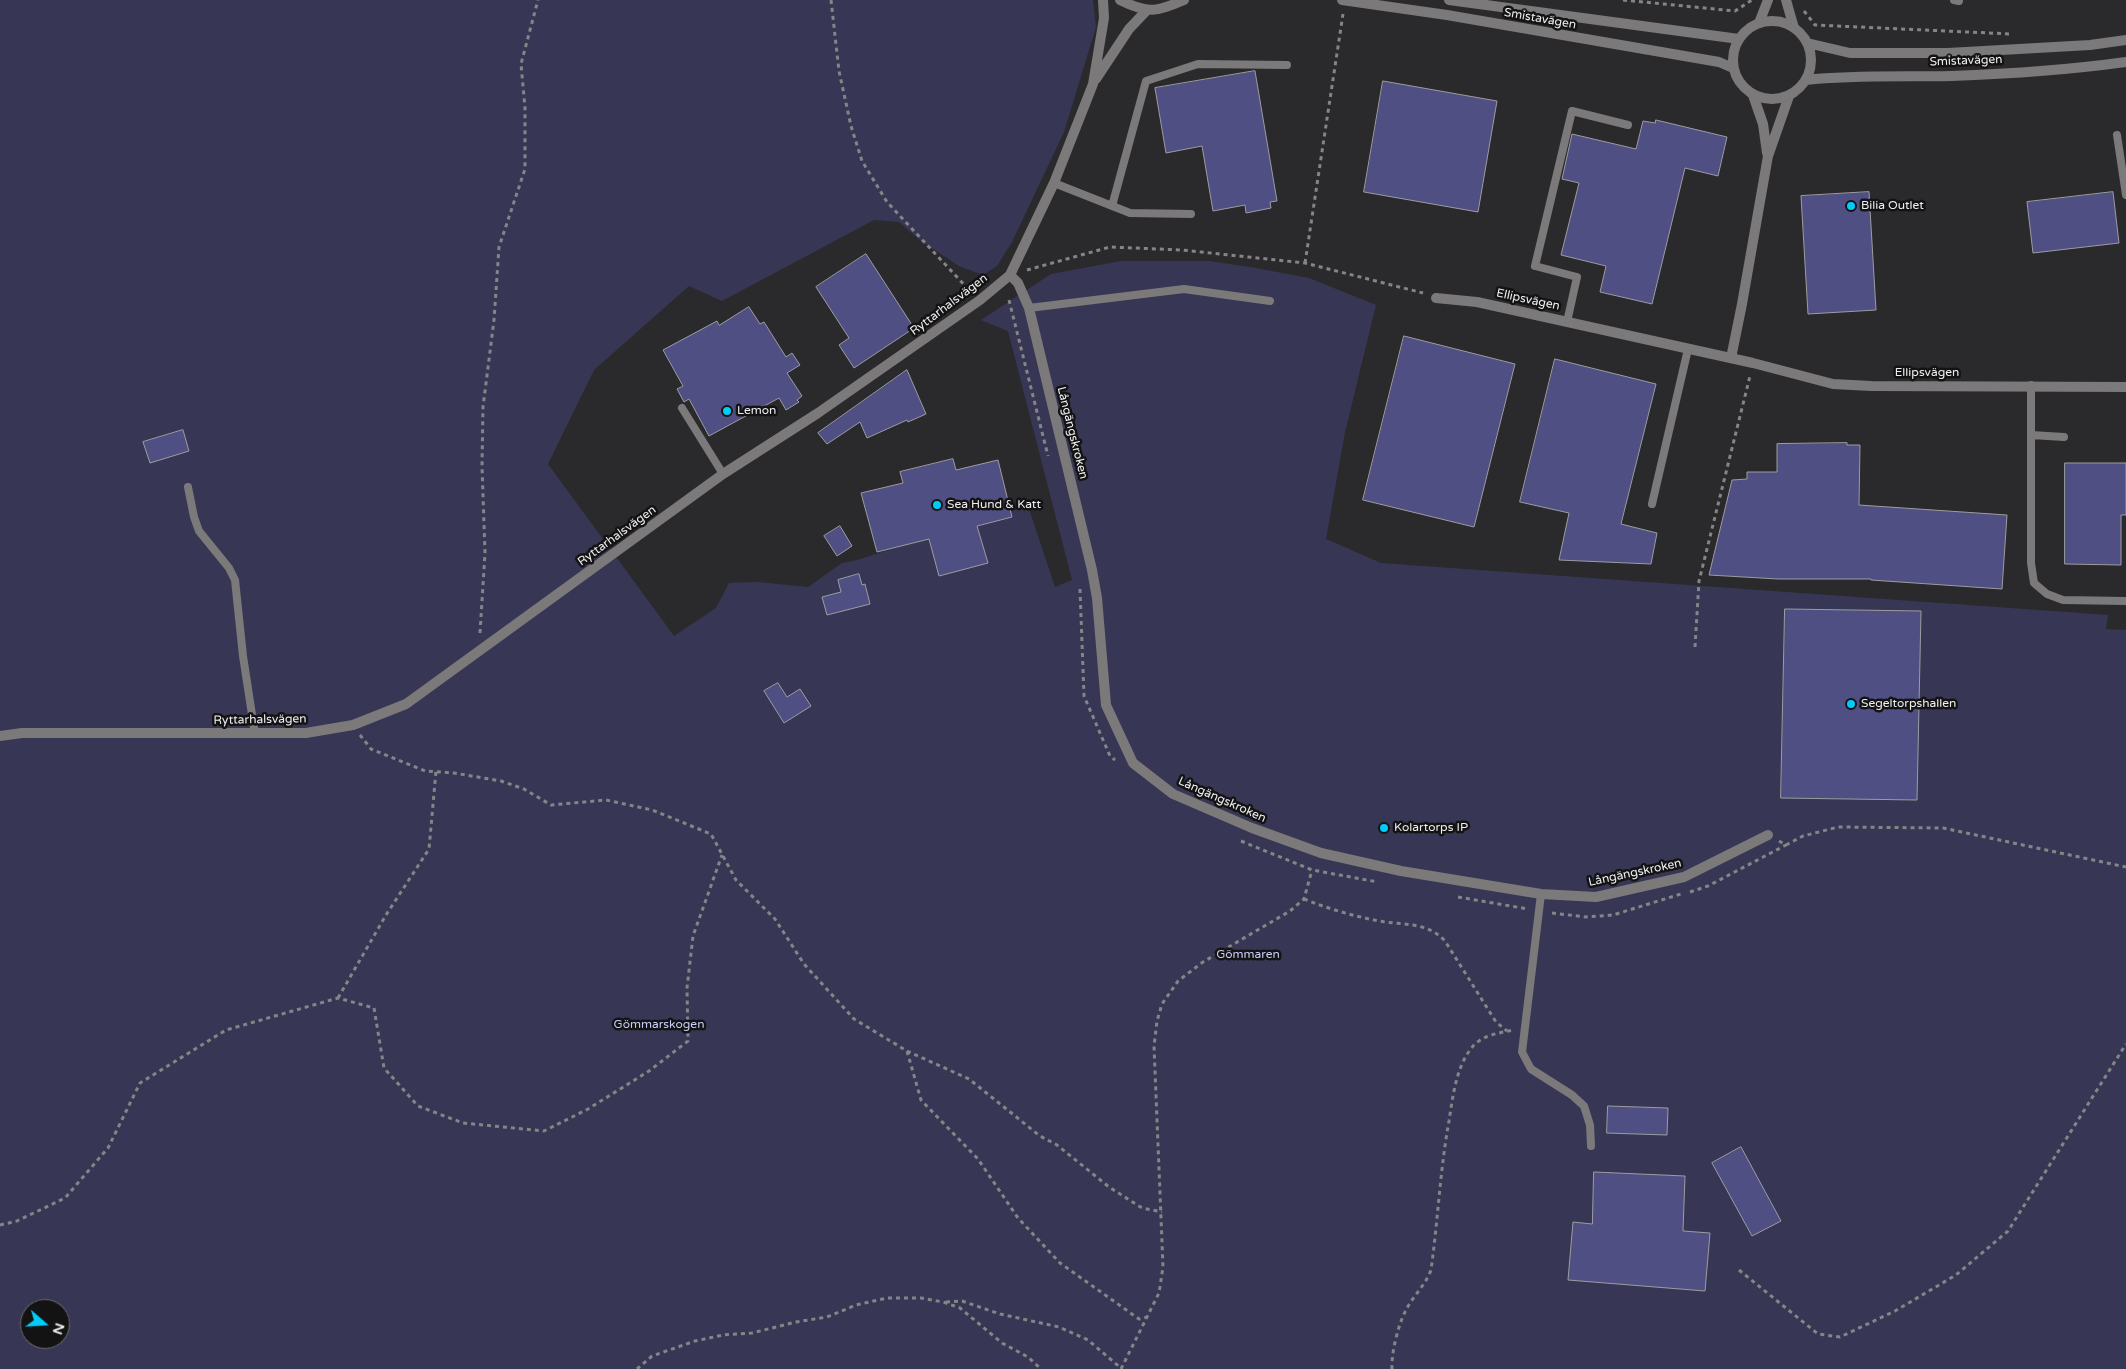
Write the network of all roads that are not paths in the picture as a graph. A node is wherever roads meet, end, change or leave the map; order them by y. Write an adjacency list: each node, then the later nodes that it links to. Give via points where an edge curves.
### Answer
1 (1104, 0): 18 (street, Ryttarhalsvägen)
2 (1120, 0): 8 (street)
3 (1184, 0): 8 (street, via 1161,10)
4 (1448, 0): 11 (street, Smistavägen)
5 (1768, 0): 9 (street)
6 (1786, 1): 10 (street)
7 (1343, 4): 16 (street, Smistavägen, via 1447,16 1709,60)
8 (1147, 10): 18 (street, Ryttarhalsvägen, via 1129,29)
9 (1759, 23): 10 (street, via 1776,21); 11 (street)
10 (1794, 28): 13 (street)
11 (1739, 40): 16 (street, via 1733,54)
12 (2126, 40): 13 (street, Smistavägen, via 1948,53 1850,53)
13 (1807, 43): 17 (street, via 1811,58)
14 (2126, 62): 17 (street, Smistavägen, via 1952,76 1846,76)
15 (1287, 65): 26 (lane, via 1198,64 1146,81)
16 (1733, 68): 19 (street, via 1741,85)
17 (1806, 80): 20 (street)
18 (1093, 84): 24 (street, Ryttarhalsvägen)
19 (1753, 95): 20 (street, via 1770,100); 23 (street, via 1763,124)
20 (1789, 96): 23 (street)
21 (1628, 125): 32 (lane, via 1572,111 1535,266 1577,277)
22 (2117, 135): 25 (lane)
23 (1768, 156): 34 (street)
24 (1054, 184): 26 (lane); 28 (street, Ryttarhalsvägen)
25 (2126, 195)
26 (1112, 206): 27 (lane, via 1130,213)
27 (1191, 214)
28 (1010, 275): 31 (street, Långängskroken, via 1018,283); 40 (street, Ryttarhalsvägen, via 980,300)
29 (1436, 298): 32 (street, Ellipsvägen, via 1477,302)
30 (1270, 301): 31 (lane, via 1184,289)
31 (1029, 308): 47 (street, Långängskroken, via 1092,570 1106,705 1134,762 1173,794 1321,853 1401,871)
32 (1567, 322): 33 (street, Ellipsvägen)
33 (1688, 348): 34 (street, Ellipsvägen); 42 (lane)
34 (1730, 358): 35 (street, Ellipsvägen, via 1833,384)
35 (2031, 385): 36 (street, Ellipsvägen); 38 (lane)
36 (2126, 387)
37 (682, 408): 40 (lane)
38 (2031, 435): 39 (lane); 43 (lane, via 2034,583 2047,594 2063,600)
39 (2064, 437)
40 (723, 474): 44 (street, Ryttarhalsvägen, via 406,704 352,725 306,733)
41 (188, 487): 44 (lane, via 200,531 235,580)
42 (1652, 504)
43 (2125, 601)
44 (255, 734): 45 (street, Ryttarhalsvägen, via 22,733)
45 (0, 736)
46 (1768, 835): 47 (street, Långängskroken, via 1684,878 1596,897)
47 (1541, 894): 48 (lane, via 1522,1052 1531,1069 1584,1106)
48 (1592, 1146)

